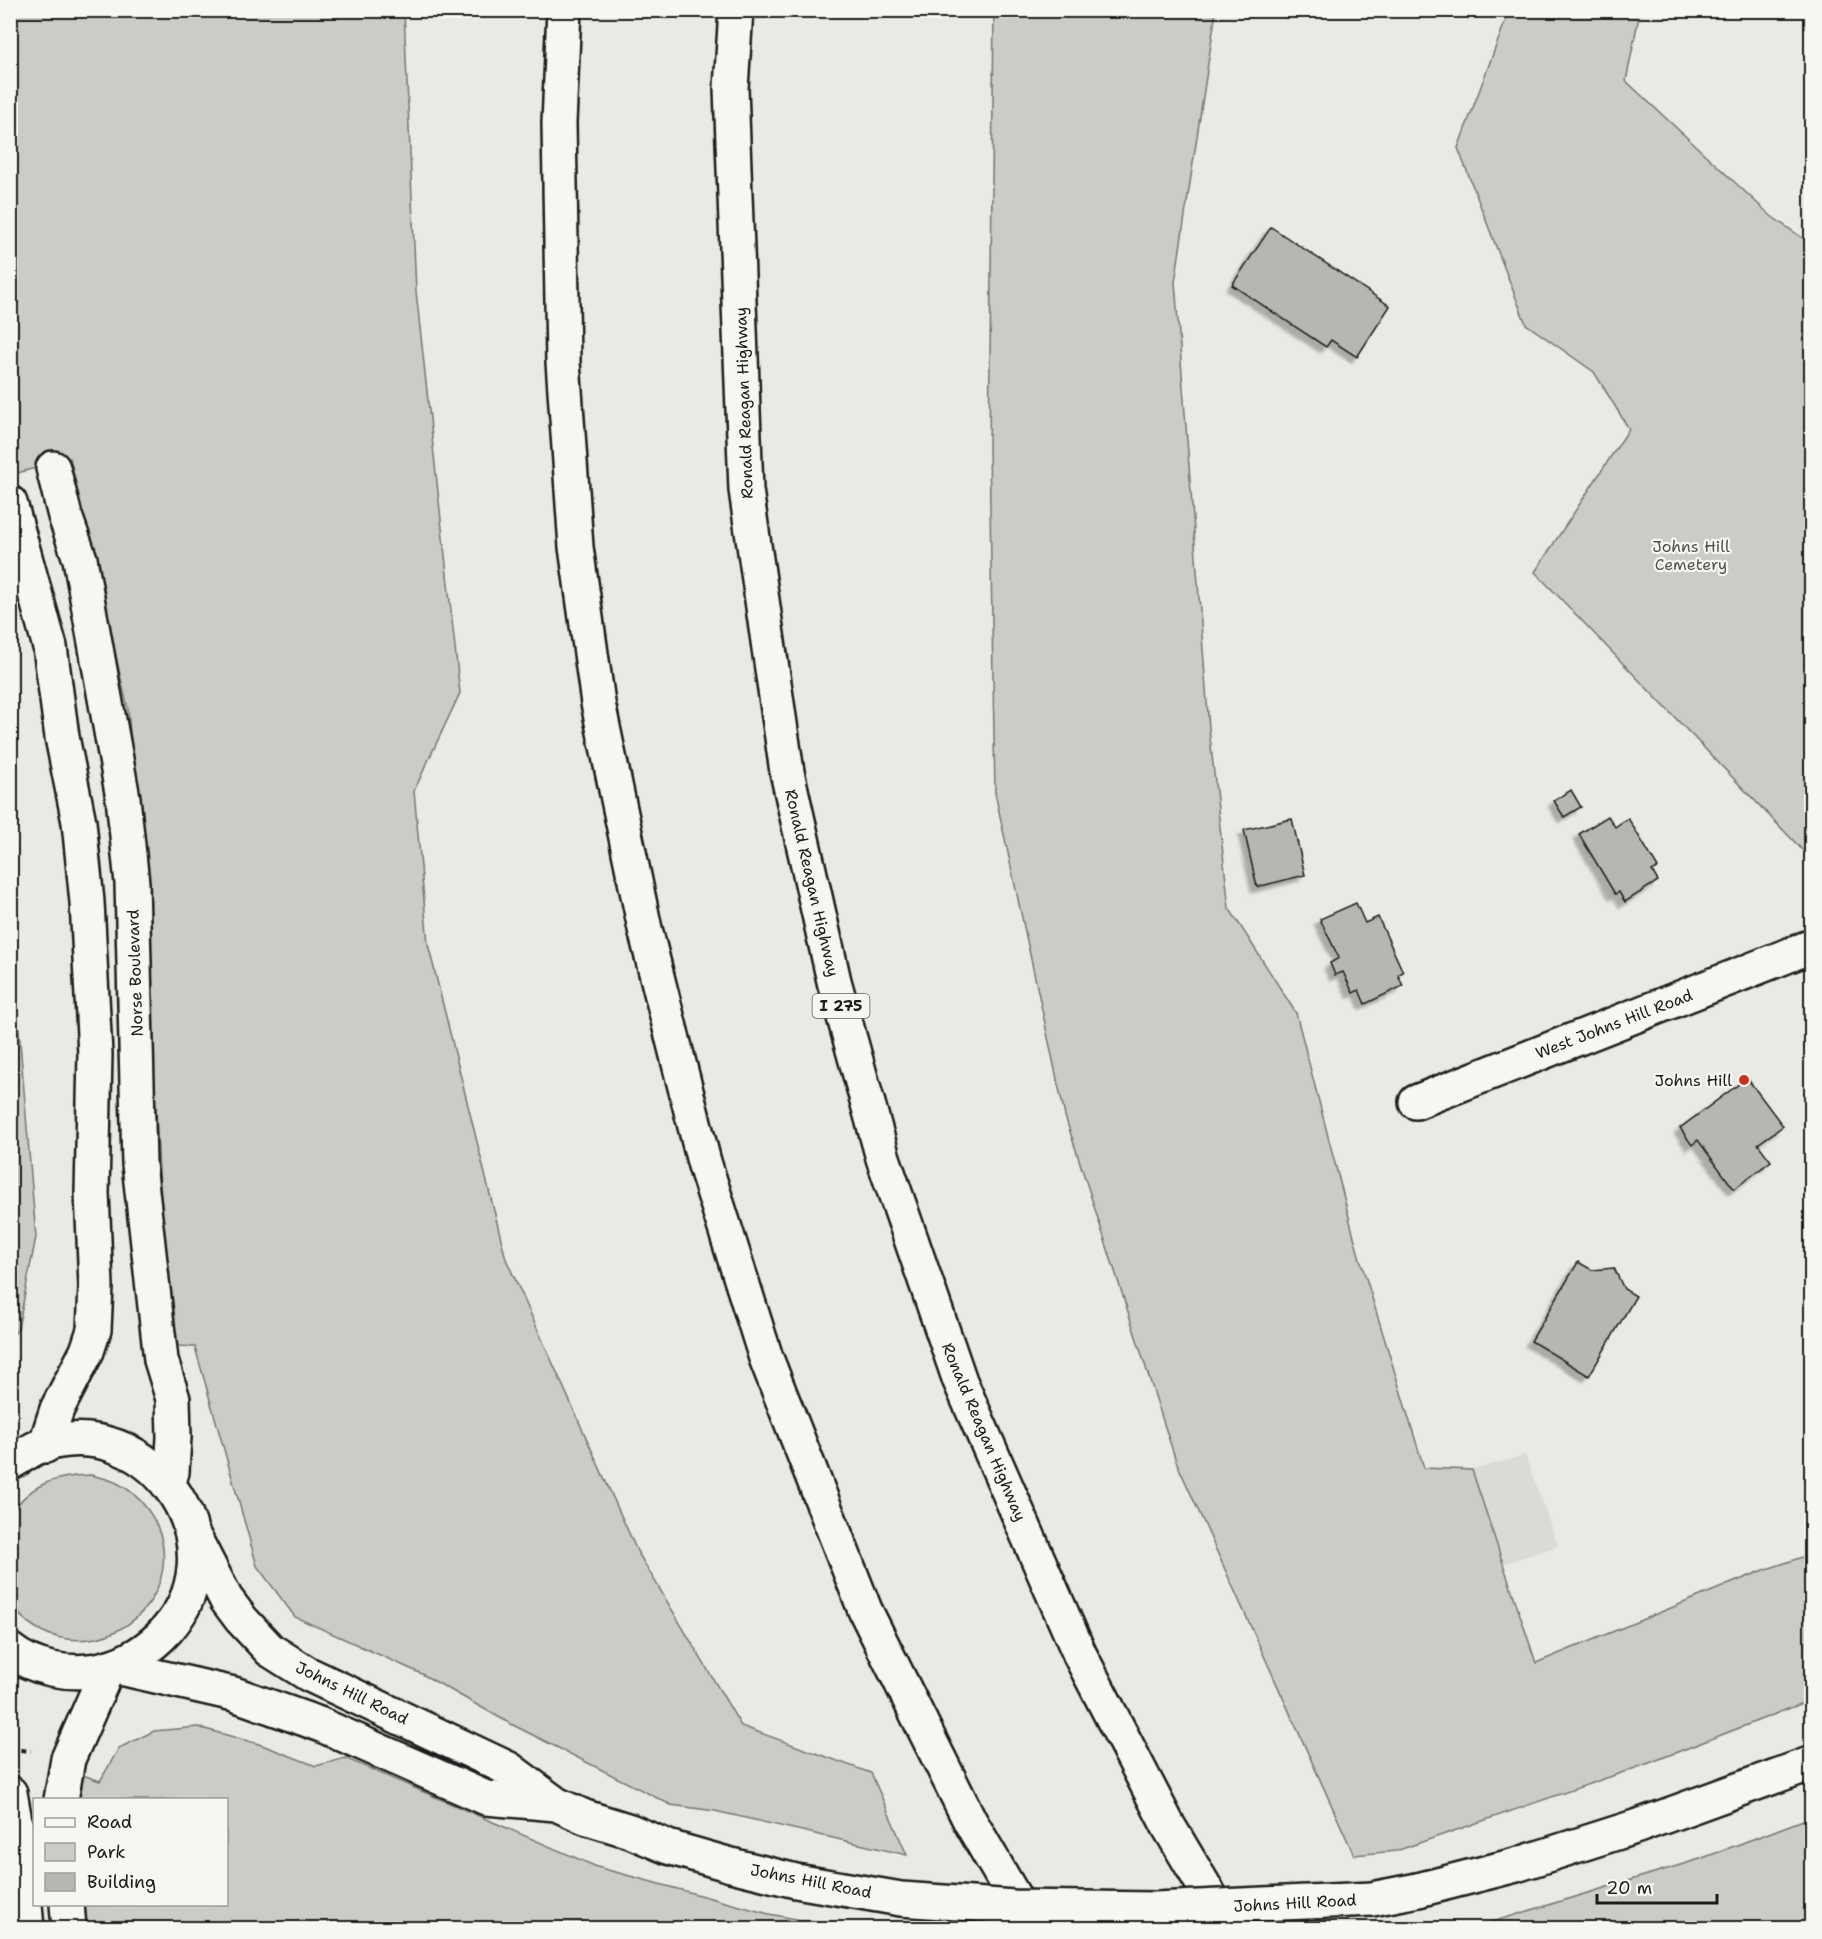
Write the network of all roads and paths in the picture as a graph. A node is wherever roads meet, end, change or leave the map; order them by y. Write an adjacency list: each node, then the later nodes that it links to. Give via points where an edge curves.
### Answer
1 (564, 10): 21 (main road, via 559,123 563,362 576,548 598,703 648,940 704,1162 770,1369 865,1610 970,1821)
2 (736, 10): 22 (main road, Ronald Reagan Highway / I 275, via 731,88 746,490 787,772 834,981 883,1158 960,1381 1080,1655 1169,1827)
3 (53, 468): 8 (main road, Norse Boulevard, via 80,559 123,798 132,884 140,1164 161,1360 173,1399 172,1472)
4 (10, 503): 7 (main road, via 50,647 79,822 95,1054 94,1330 57,1409)
5 (1812, 946): 6 (main road, West Johns Hill Road)
6 (1416, 1102)
7 (26, 1452): 8 (main road, via 72,1440 108,1444 141,1458)
8 (168, 1482): 9 (main road, via 184,1506)
9 (192, 1533): 11 (main road, via 194,1567 186,1599 169,1628 145,1651); 17 (main road, Johns Hill Road, via 226,1599 270,1650 308,1674 509,1769)
10 (10, 1650): 11 (main road, via 47,1669 82,1672)
11 (112, 1667): 16 (main road, via 68,1759); 17 (main road, Johns Hill Road, via 234,1694 319,1724 486,1797)
12 (20, 1750): 13 (path)
13 (10, 1752)
14 (1812, 1763): 17 (main road, Johns Hill Road, bridge, via 1616,1833 1516,1865 1418,1890 1372,1899 1155,1910 1014,1908 901,1899 795,1881 669,1847)
15 (10, 1793): 19 (main road)
16 (61, 1798)
17 (556, 1804)
18 (67, 1906): 20 (main road)
19 (27, 1929)
20 (69, 1929)
21 (1032, 1929)
22 (1229, 1929)

